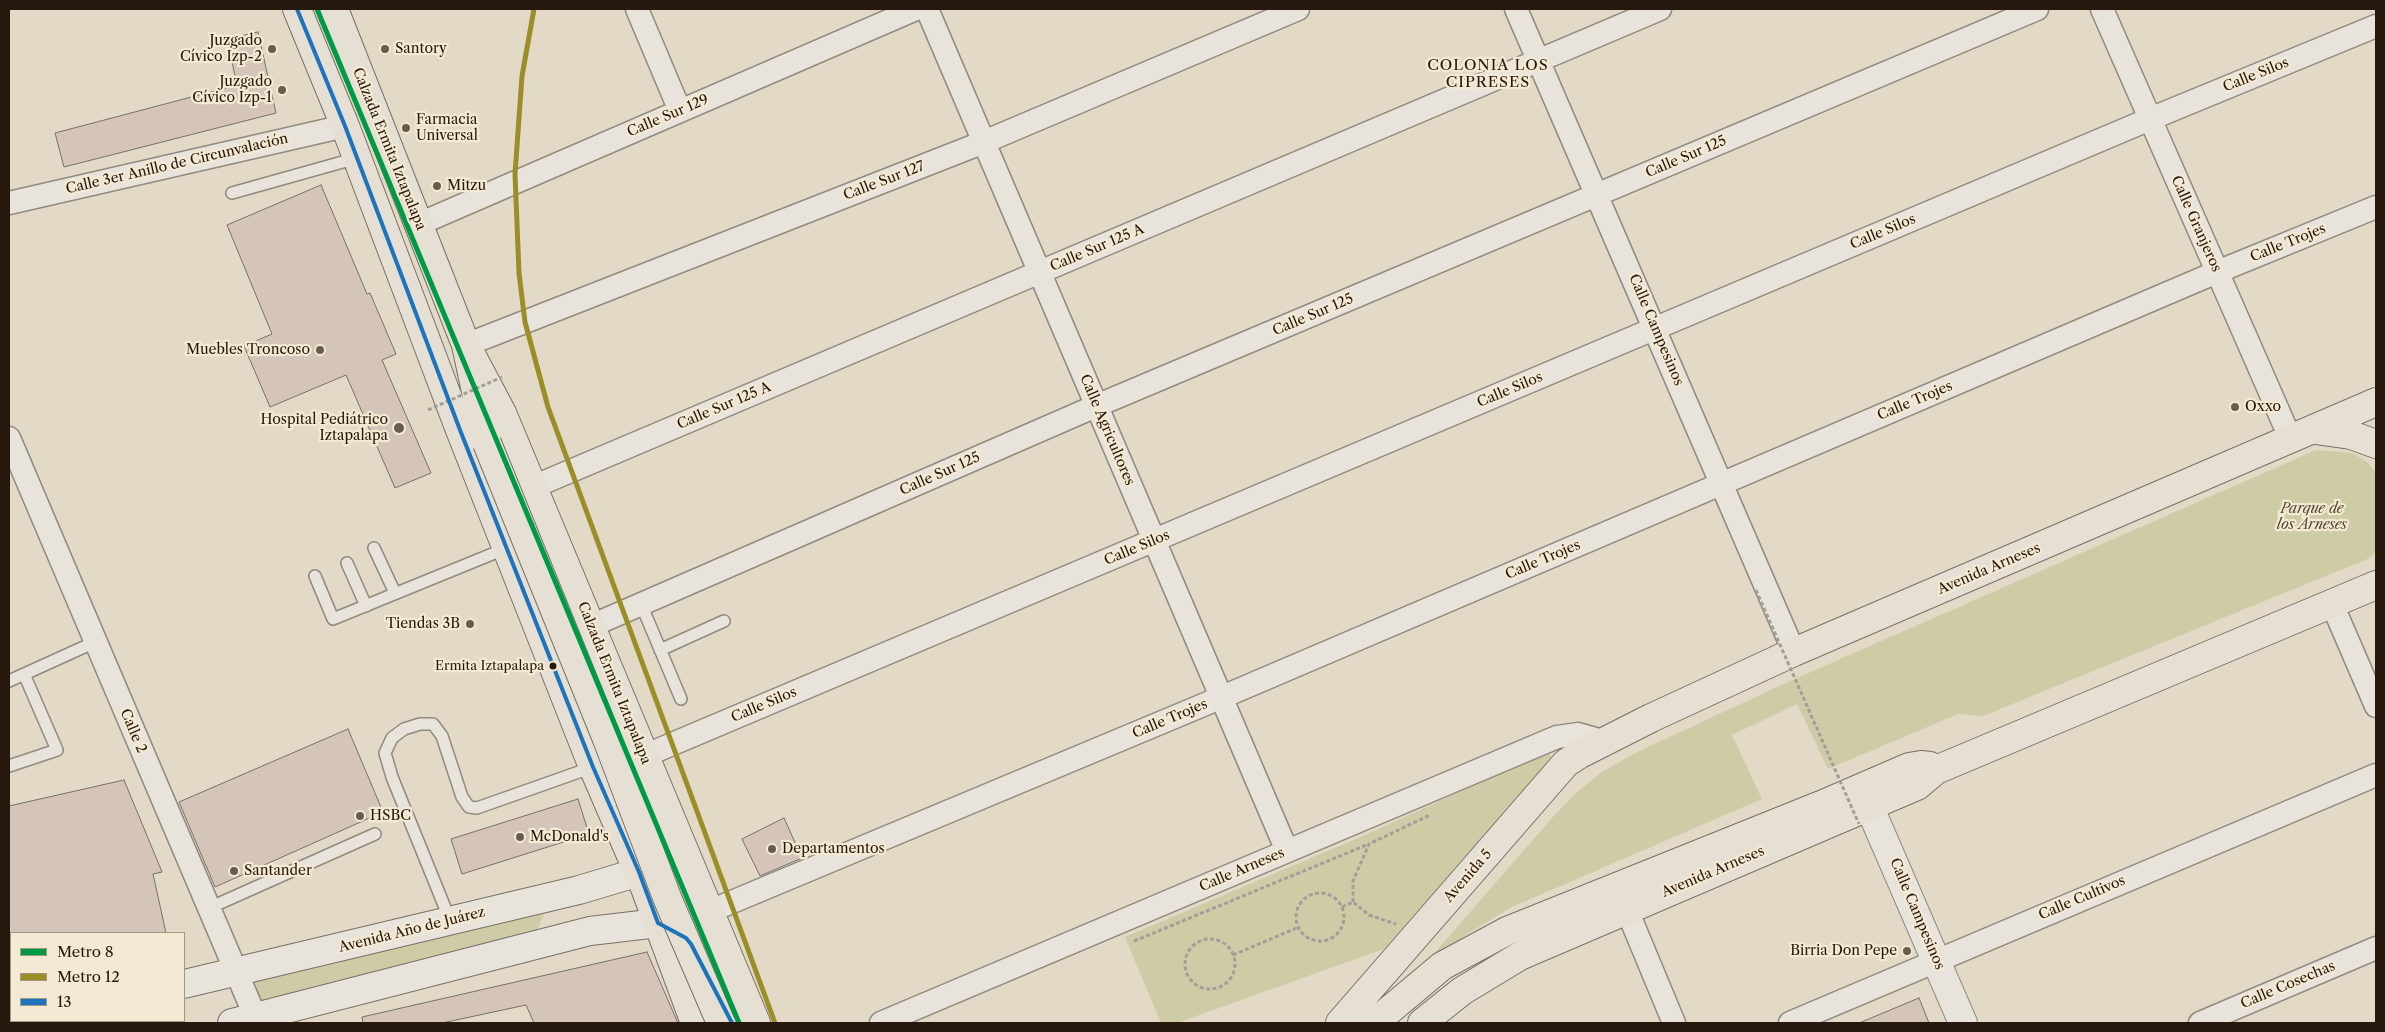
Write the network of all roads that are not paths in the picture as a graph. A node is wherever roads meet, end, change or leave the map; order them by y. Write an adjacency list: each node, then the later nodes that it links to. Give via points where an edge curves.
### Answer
1 (297, 9): 15 (main road)
2 (334, 9): 22 (main road, Calzada Ermita Iztapalapa)
3 (637, 9): 13 (street)
4 (916, 9): 13 (street, Calle Sur 129)
5 (927, 9): 16 (street, Calle Agricultores)
6 (1298, 9): 16 (street, Calle Sur 127)
7 (1516, 9): 12 (street, Calle Campesinos)
8 (1660, 9): 12 (street, Calle Sur 125 A)
9 (2037, 9): 19 (street, Calle Sur 125)
10 (2102, 9): 14 (street, Calle Granjeros)
11 (2376, 26): 14 (street, Calle Silos)
12 (1539, 60): 19 (street, Calle Campesinos); 24 (street, Calle Sur 125 A)
13 (680, 111): 22 (street, Calle Sur 129)
14 (2150, 119): 23 (street, Calle Granjeros); 25 (street, Calle Silos)
15 (345, 126): 17 (main road); 20 (street, Calle 3er Anillo de Circunvalación)
16 (984, 142): 24 (street, Calle Agricultores); 26 (street, Calle Sur 127)
17 (357, 158): 18 (lane); 36 (main road)
18 (232, 193)
19 (1597, 194): 25 (street, Calle Campesinos); 28 (street, Calle Sur 125)
20 (9, 203)
21 (2376, 207): 23 (street, Calle Trojes)
22 (419, 224): 26 (main road, Calzada Ermita Iztapalapa)
23 (2217, 272): 29 (street, Calle Granjeros); 32 (street, Calle Trojes)
24 (1040, 273): 28 (street, Calle Agricultores); 33 (street, Calle Sur 125 A)
25 (1655, 329): 32 (street, Calle Campesinos); 34 (street, Calle Silos)
26 (466, 345): 33 (main road, Calzada Ermita Iztapalapa, via 502,413); 78 (main road, Calzada Ermita Iztapalapa, bridge, via 487,443 607,739 668,900)
27 (2376, 402): 29 (main road, Avenida Arneses)
28 (1096, 406): 34 (street, Calle Agricultores); 41 (street, Calle Sur 125)
29 (2302, 435): 31 (main road, via 2351,435); 48 (main road, Avenida Arneses)
30 (9, 438): 46 (street, Calle 2)
31 (2376, 444)
32 (1722, 484): 48 (street, Calle Campesinos); 51 (street, Calle Trojes)
33 (533, 486): 45 (main road, Calzada Ermita Iztapalapa)
34 (1154, 541): 51 (street, Calle Agricultores); 55 (street, Calle Silos)
35 (374, 548): 40 (lane)
36 (507, 548): 40 (lane); 57 (main road)
37 (347, 562): 43 (lane)
38 (315, 576): 43 (lane, via 333,619)
39 (2376, 585): 42 (main road, Avenida Arneses)
40 (395, 593): 43 (lane)
41 (641, 604): 45 (street, Calle Sur 125); 47 (lane)
42 (2332, 604): 53 (street); 58 (main road, Avenida Arneses)
43 (366, 606)
44 (724, 621): 47 (lane)
45 (591, 626): 55 (main road, Calzada Ermita Iztapalapa)
46 (95, 642): 49 (lane); 65 (street, Calle 2)
47 (660, 650): 52 (lane)
48 (1794, 652): 54 (main road, Avenida Arneses)
49 (24, 674): 50 (lane); 56 (lane, via 57,750)
50 (9, 681)
51 (1220, 698): 62 (street, Calle Agricultores); 67 (street, Calle Trojes)
52 (681, 699)
53 (2376, 706)
54 (1606, 742): 62 (street, Calle Arneses, via 1578,734 1557,737); 82 (main road, Avenida 5, via 1566,763)
55 (644, 756): 67 (main road, Calzada Ermita Iztapalapa)
56 (9, 766)
57 (593, 767): 63 (main road); 68 (lane, via 476,808 469,806 462,797 442,736 433,724 404,729 392,738 385,753 392,777)
58 (1936, 770): 60 (main road, Avenida Arneses, via 1917,786); 83 (main road, via 1930,766 1915,765 1483,942 1429,975)
59 (2376, 775): 72 (street, Calle Cultivos)
60 (1864, 815): 66 (main road, Avenida Arneses); 72 (main road, Calle Campesinos)
61 (375, 834): 65 (lane)
62 (1287, 851): 81 (street, Calle Arneses)
63 (639, 872): 64 (main road, Avenida Año de Juárez); 69 (main road)
64 (578, 890): 68 (main road, Avenida Año de Juárez); 70 (main road, via 589,910)
65 (209, 908): 73 (street, Calle 2)
66 (1627, 910): 75 (main road, Avenida Arneses, via 1520,956 1462,991); 84 (street)
67 (708, 912): 80 (main road, Calzada Ermita Iztapalapa)
68 (450, 920): 73 (main road, Avenida Año de Juárez)
69 (658, 923): 70 (main road); 77 (main road); 79 (main road, via 691,944)
70 (590, 931): 76 (main road)
71 (2376, 948): 87 (street, Calle Cosechas)
72 (1936, 960): 85 (street, Calle Cultivos); 86 (main road, Calle Campesinos)
73 (236, 974): 74 (main road, Avenida Año de Juárez); 76 (street, Calle 2)
74 (185, 984)
75 (1434, 1019)
76 (248, 1022)
77 (695, 1023)
78 (721, 1023)
79 (732, 1023)
80 (756, 1023)
81 (881, 1023)
82 (1340, 1023)
83 (1374, 1023)
84 (1674, 1023)
85 (1790, 1023)
86 (1963, 1023)
87 (2200, 1023)

